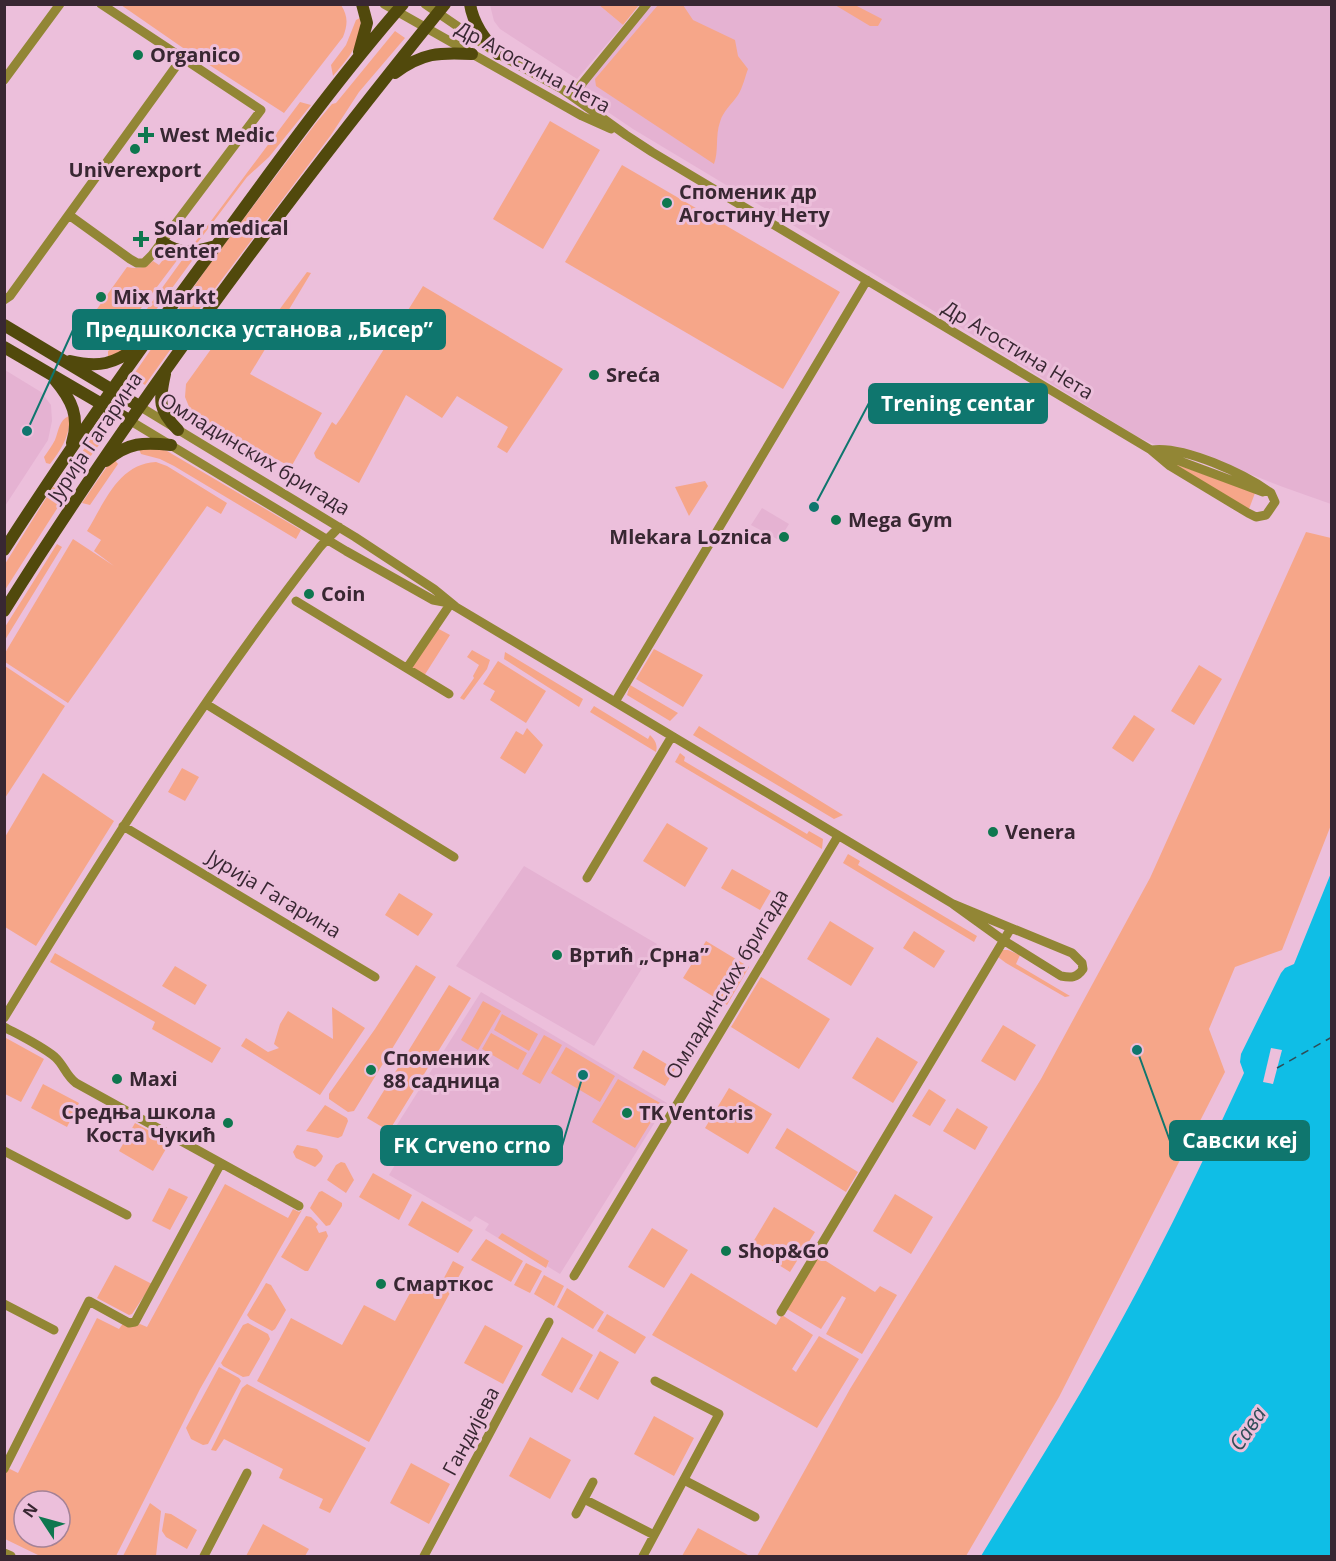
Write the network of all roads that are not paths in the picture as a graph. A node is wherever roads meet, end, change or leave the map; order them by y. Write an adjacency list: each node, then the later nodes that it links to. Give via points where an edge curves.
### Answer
1 (60, 4): 15 (street)
2 (101, 4): 13 (street)
3 (362, 4): 14 (main road, via 366,28)
4 (384, 4): 8 (street, Др Агостина Нета)
5 (424, 4): 9 (street, Др Агостина Нета)
6 (470, 4): 12 (main road, via 479,29)
7 (647, 4): 17 (street)
8 (399, 8): 10 (street, Др Агостина Нета); 14 (main road, Јурија Гагарина)
9 (441, 9): 10 (main road, Јурија Гагарина); 12 (street, Др Агостина Нета)
10 (425, 29): 11 (street, Др Агостина Нета); 16 (main road, Јурија Гагарина)
11 (472, 54): 16 (main road, via 421,57); 18 (street, Др Агостина Нета, via 582,116)
12 (498, 54): 17 (street, Др Агостина Нета)
13 (182, 58): 19 (street); 20 (street, via 261,110)
14 (352, 67): 21 (main road, Јурија Гагарина)
15 (4, 80)
16 (380, 86): 28 (main road, Јурија Гагарина)
17 (572, 96): 18 (street, Др Агостина Нета)
18 (626, 135): 22 (street, Др Агостина Нета)
19 (69, 215): 20 (street, via 140,264); 23 (street)
20 (162, 242): 21 (main road, via 186,252)
21 (216, 246): 25 (main road, Јурија Гагарина)
22 (867, 280): 36 (street, Др Агостина Нета); 47 (street)
23 (4, 300)
24 (4, 326): 27 (main road, Омладинских бригада)
25 (146, 341): 27 (main road, via 106,364 90,365); 30 (main road, Јурија Гагарина)
26 (4, 347): 29 (main road, Омладинских бригада)
27 (59, 358): 30 (main road, Омладинских бригада)
28 (166, 367): 32 (main road, Јурија Гагарина); 34 (main road, via 160,402 166,418)
29 (50, 374): 31 (main road, Омладинских бригада); 37 (main road, via 69,398 75,415)
30 (111, 390): 31 (main road, Јурија Гагарина); 32 (main road, Омладинских бригада)
31 (101, 404): 33 (main road, Омладинских бригада); 37 (main road, Јурија Гагарина)
32 (139, 406): 33 (main road, Јурија Гагарина); 34 (street, Омладинских бригада)
33 (129, 420): 35 (street, Омладинских бригада); 38 (main road, Јурија Гагарина)
34 (178, 430): 39 (street, Омладинских бригада)
35 (171, 445): 38 (main road, via 130,445 113,455); 40 (street, Омладинских бригада)
36 (1151, 450): 36 (street, Др Агостина Нета, via 1271,493 1275,502 1266,515 1256,517)
37 (68, 452): 41 (main road, Јурија Гагарина)
38 (91, 477): 44 (main road, Јурија Гагарина)
39 (339, 527): 40 (street); 43 (street, Омладинских бригада)
40 (327, 539): 43 (street, Омладинских бригада, via 433,600); 48 (street)
41 (4, 550)
42 (296, 601): 45 (street)
43 (451, 603): 45 (street); 47 (street, Омладинских бригада)
44 (4, 611)
45 (407, 668): 46 (street)
46 (449, 694)
47 (615, 702): 49 (street, Омладинских бригада)
48 (206, 704): 50 (street); 52 (street)
49 (672, 736): 51 (street, Омладинских бригада); 53 (street)
50 (123, 826): 57 (street, Јурија Гагарина); 58 (street)
51 (838, 836): 54 (street, Омладинских бригада); 64 (street, Омладинских бригада)
52 (454, 857)
53 (587, 878)
54 (953, 904): 55 (street, Омладинских бригада); 56 (street, Омладинских бригада)
55 (1011, 928): 56 (street); 56 (street, Омладинских бригада, via 1072,953 1083,969 1071,978 1061,976)
56 (1004, 940): 66 (street)
57 (375, 977)
58 (4, 1018)
59 (4, 1027): 61 (street, via 54,1056 76,1083)
60 (4, 1151): 63 (street)
61 (221, 1163): 62 (street); 70 (street, via 135,1322 129,1323 89,1301)
62 (299, 1206)
63 (127, 1215)
64 (574, 1276)
65 (4, 1304): 68 (street)
66 (781, 1312)
67 (549, 1322): 81 (street, Гандијева)
68 (54, 1330)
69 (655, 1381): 72 (street, via 719,1414)
70 (4, 1469)
71 (247, 1473): 80 (street)
72 (684, 1480): 76 (street); 77 (street)
73 (593, 1482): 74 (street)
74 (584, 1499): 75 (street); 77 (street)
75 (576, 1514)
76 (755, 1517)
77 (654, 1536): 82 (street)
78 (4, 1553): 79 (street)
79 (11, 1557)
80 (204, 1557)
81 (424, 1557)
82 (643, 1557)

